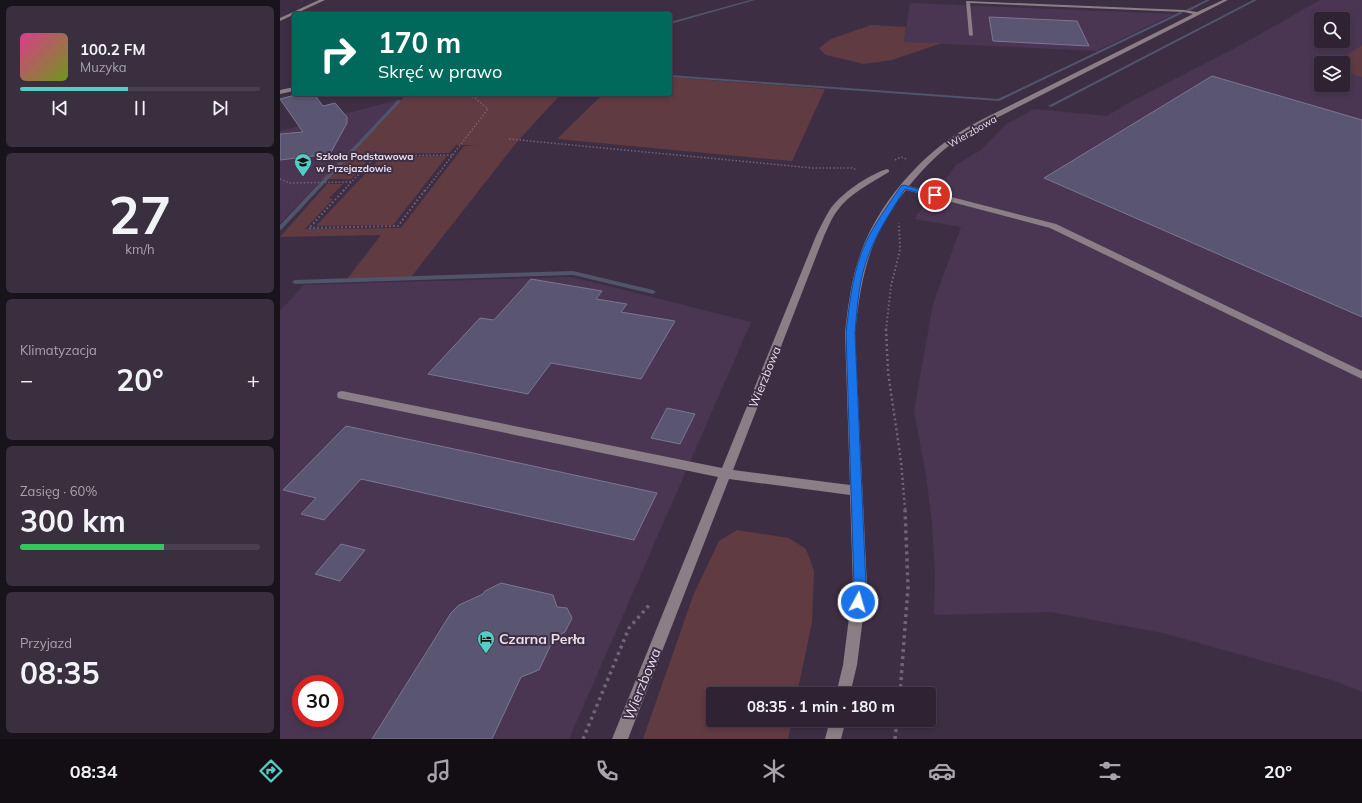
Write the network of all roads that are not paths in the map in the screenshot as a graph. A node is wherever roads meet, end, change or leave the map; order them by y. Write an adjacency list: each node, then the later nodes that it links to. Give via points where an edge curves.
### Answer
1 (323, 0): 3 (street)
2 (1226, 0): 5 (street, Wierzbowa)
3 (297, 12)
4 (292, 14): 6 (street)
5 (1198, 14): 7 (street, via 1184,11 968,2); 11 (street, Wierzbowa, via 956,137 925,164)
6 (280, 20)
7 (971, 35)
8 (292, 89): 9 (street)
9 (280, 92)
10 (887, 171): 14 (street, Wierzbowa, via 848,196 833,212 820,236)
11 (904, 187): 12 (street, via 1053,226); 15 (street, Wierzbowa, via 879,225 865,254 854,298 850,333)
12 (1362, 375)
13 (342, 395): 14 (street)
14 (726, 474): 15 (street); 18 (street, Wierzbowa)
15 (856, 491): 16 (street, Wierzbowa, via 860,586)
16 (845, 687)
17 (836, 727): 19 (street)
18 (620, 739)
19 (833, 739)

